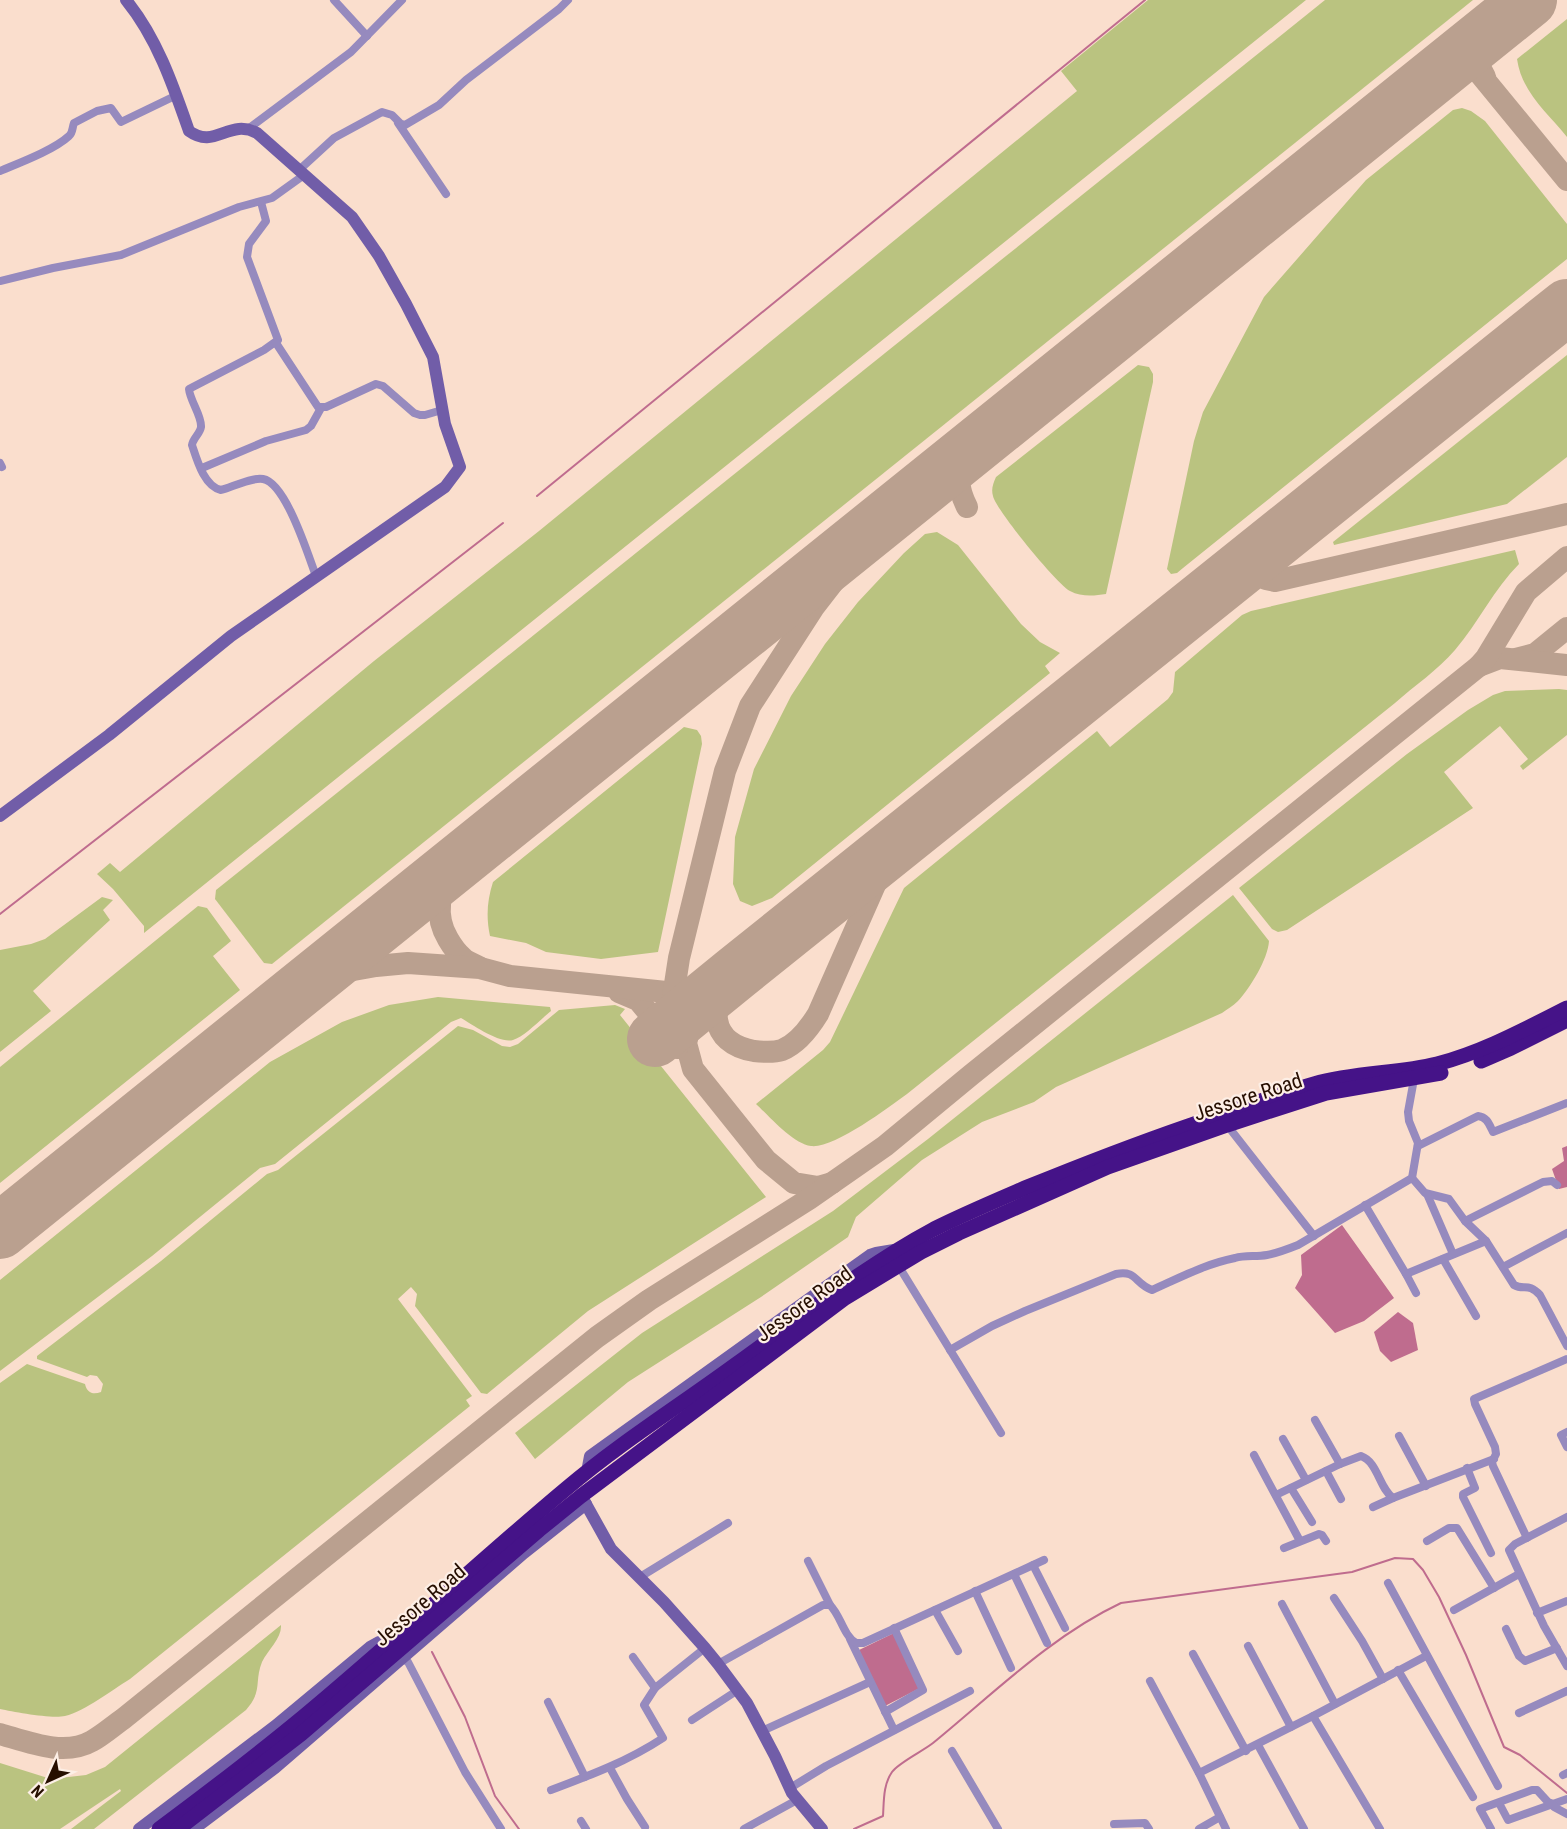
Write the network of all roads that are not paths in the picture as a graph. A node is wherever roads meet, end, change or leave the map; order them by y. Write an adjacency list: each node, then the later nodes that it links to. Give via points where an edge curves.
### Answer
1 (126, 0): 6 (street, via 159,51)
2 (334, 0): 5 (street)
3 (402, 0): 5 (street)
4 (568, 0): 7 (street, via 439,105 411,122)
5 (367, 36): 8 (street)
6 (177, 95): 8 (street, via 189,131 197,137); 9 (street, via 123,122 111,108 97,111 74,123 71,134 63,140)
7 (398, 123): 10 (street, via 392,115 382,112 334,138); 11 (street)
8 (248, 129): 10 (street)
9 (0, 171)
10 (301, 173): 12 (street, via 281,193); 16 (street, via 352,218 379,256 433,357)
11 (446, 194)
12 (261, 202): 13 (street, via 239,207 121,255); 14 (street, via 266,221 249,244 247,257 278,337)
13 (0, 281)
14 (276, 343): 15 (street); 17 (street, via 189,389 201,428 192,445)
15 (321, 408): 16 (street, via 379,384 420,415); 17 (street, via 306,430 266,441)
16 (442, 410): 18 (street, via 460,467 445,487)
17 (202, 468): 18 (street, via 217,489 257,479 275,486 293,517)
18 (316, 576): 19 (street, via 231,636 109,735)
19 (0, 816)
20 (1567, 1008): 58 (highway, via 1454,1059 1338,1078 1154,1137 936,1228 828,1295 587,1472)
21 (1567, 1020): 22 (highway, Jessore Road, via 1482,1060)
22 (1414, 1079): 24 (highway, Jessore Road, via 1326,1093); 25 (street, via 1408,1112)
23 (1567, 1103): 25 (street, via 1493,1132 1488,1120 1478,1116)
24 (1227, 1125): 32 (street); 36 (highway, Jessore Road, via 1108,1167 959,1233)
25 (1418, 1146): 26 (street)
26 (1412, 1178): 28 (street); 29 (street)
27 (1557, 1185): 30 (street, via 1552,1181 1534,1185)
28 (1427, 1194): 30 (street, via 1449,1199); 34 (street)
29 (1365, 1205): 32 (street); 38 (street)
30 (1465, 1221): 33 (street)
31 (1567, 1233): 37 (street)
32 (1314, 1236): 42 (street, via 1284,1251 1219,1262 1152,1290 1126,1272 1116,1274 992,1326)
33 (1485, 1241): 34 (street); 37 (street)
34 (1453, 1254): 35 (street)
35 (1443, 1259): 38 (street); 40 (street)
36 (898, 1265): 42 (street); 58 (highway, Jessore Road, via 845,1298)
37 (1503, 1267): 41 (street, via 1517,1287 1530,1287 1540,1295)
38 (1406, 1274): 39 (street)
39 (1416, 1293)
40 (1476, 1316)
41 (1567, 1346)
42 (950, 1350): 46 (street)
43 (1567, 1359): 51 (street, via 1474,1398 1495,1447)
44 (1315, 1420): 52 (street)
45 (1567, 1432): 49 (street, via 1561,1435)
46 (1001, 1433)
47 (1399, 1436): 56 (street)
48 (1283, 1439): 55 (street)
49 (1567, 1447)
50 (1254, 1455): 59 (street)
51 (1494, 1459): 53 (street); 66 (street, via 1493,1466)
52 (1340, 1464): 54 (street); 60 (street, via 1364,1456)
53 (1467, 1468): 56 (street); 71 (street, via 1475,1488 1463,1496)
54 (1326, 1471): 55 (street); 61 (street)
55 (1306, 1480): 57 (street)
56 (1426, 1485): 60 (street)
57 (1292, 1488): 59 (street); 64 (street)
58 (580, 1495): 77 (street, via 611,1549); 96 (highway, Jessore Road)
59 (1276, 1495): 67 (street)
60 (1393, 1498): 62 (street)
61 (1341, 1499)
62 (1373, 1507)
63 (1567, 1517): 66 (street)
64 (1312, 1522)
65 (728, 1523): 77 (street)
66 (1527, 1538): 76 (street, via 1510,1548)
67 (1300, 1541): 68 (street, via 1319,1534); 70 (street)
68 (1326, 1541)
69 (1426, 1541): 79 (street, via 1456,1528)
70 (1284, 1548)
71 (1491, 1553)
72 (1044, 1560): 74 (street)
73 (808, 1561): 84 (street)
74 (1033, 1565): 75 (street); 89 (street)
75 (1014, 1574): 80 (street); 92 (street)
76 (1519, 1575): 79 (street); 87 (street)
77 (640, 1577): 94 (street)
78 (1388, 1583): 99 (street)
79 (1494, 1588): 86 (street)
80 (975, 1592): 85 (street); 103 (street)
81 (1334, 1598): 105 (street)
82 (1567, 1601): 87 (street)
83 (1282, 1604): 113 (street)
84 (830, 1605): 91 (street); 101 (street, via 823,1605)
85 (935, 1610): 88 (street); 97 (street)
86 (1454, 1610)
87 (1537, 1613): 95 (street)
88 (894, 1628): 91 (street, via 863,1643); 114 (street, via 923,1690)
89 (1065, 1628)
90 (1506, 1629): 95 (street, via 1525,1661)
91 (850, 1639): 106 (street)
92 (1047, 1643)
93 (1248, 1647): 118 (street)
94 (705, 1648): 101 (street); 108 (street)
95 (1557, 1648): 102 (street)
96 (395, 1652): 138 (street, via 408,1662); 140 (street, via 379,1642 370,1647); 141 (highway, via 300,1719); 142 (highway, Jessore Road, via 265,1763); 143 (street, via 275,1768)
97 (958, 1652)
98 (1193, 1654): 123 (street)
99 (1426, 1656): 104 (street); 127 (street)
100 (633, 1657): 108 (street)
101 (718, 1664): 109 (street)
102 (1567, 1666)
103 (1011, 1668)
104 (1398, 1670): 105 (street); 130 (street)
105 (1383, 1679): 113 (street)
106 (870, 1682): 114 (street); 120 (street)
107 (1150, 1682): 125 (street)
108 (655, 1688): 124 (street, via 644,1704 663,1738)
109 (738, 1690): 117 (street); 120 (street)
110 (970, 1691): 119 (street)
111 (1567, 1691): 115 (street)
112 (548, 1702): 126 (street)
113 (1335, 1704): 116 (street)
114 (885, 1712): 119 (street)
115 (1519, 1713)
116 (1313, 1716): 118 (street); 151 (street)
117 (692, 1720)
118 (1291, 1727): 121 (street)
119 (894, 1730): 128 (street)
120 (762, 1731): 128 (street)
121 (1258, 1745): 123 (street); 150 (street)
122 (952, 1751): 146 (street)
123 (1246, 1751): 125 (street)
124 (610, 1768): 126 (street); 139 (street)
125 (1199, 1773): 136 (street)
126 (585, 1777): 129 (street)
127 (1498, 1786)
128 (790, 1788): 132 (street)
129 (551, 1790)
130 (1473, 1797)
131 (1567, 1799): 134 (street)
132 (797, 1800): 144 (street); 145 (street)
133 (1498, 1803): 134 (street, via 1535,1790); 134 (street, via 1508,1820); 152 (street, via 1480,1809)
134 (1553, 1804): 135 (street)
135 (1567, 1814)
136 (1220, 1817): 148 (street); 149 (street)
137 (1114, 1824): 147 (street, via 1145,1823)
138 (496, 1826)
139 (645, 1827)
140 (139, 1829)
141 (159, 1829)
142 (178, 1829)
143 (194, 1829)
144 (744, 1829)
145 (822, 1829)
146 (999, 1829)
147 (1149, 1829)
148 (1199, 1829)
149 (1226, 1829)
150 (1304, 1829)
151 (1380, 1829)
152 (1491, 1829)

